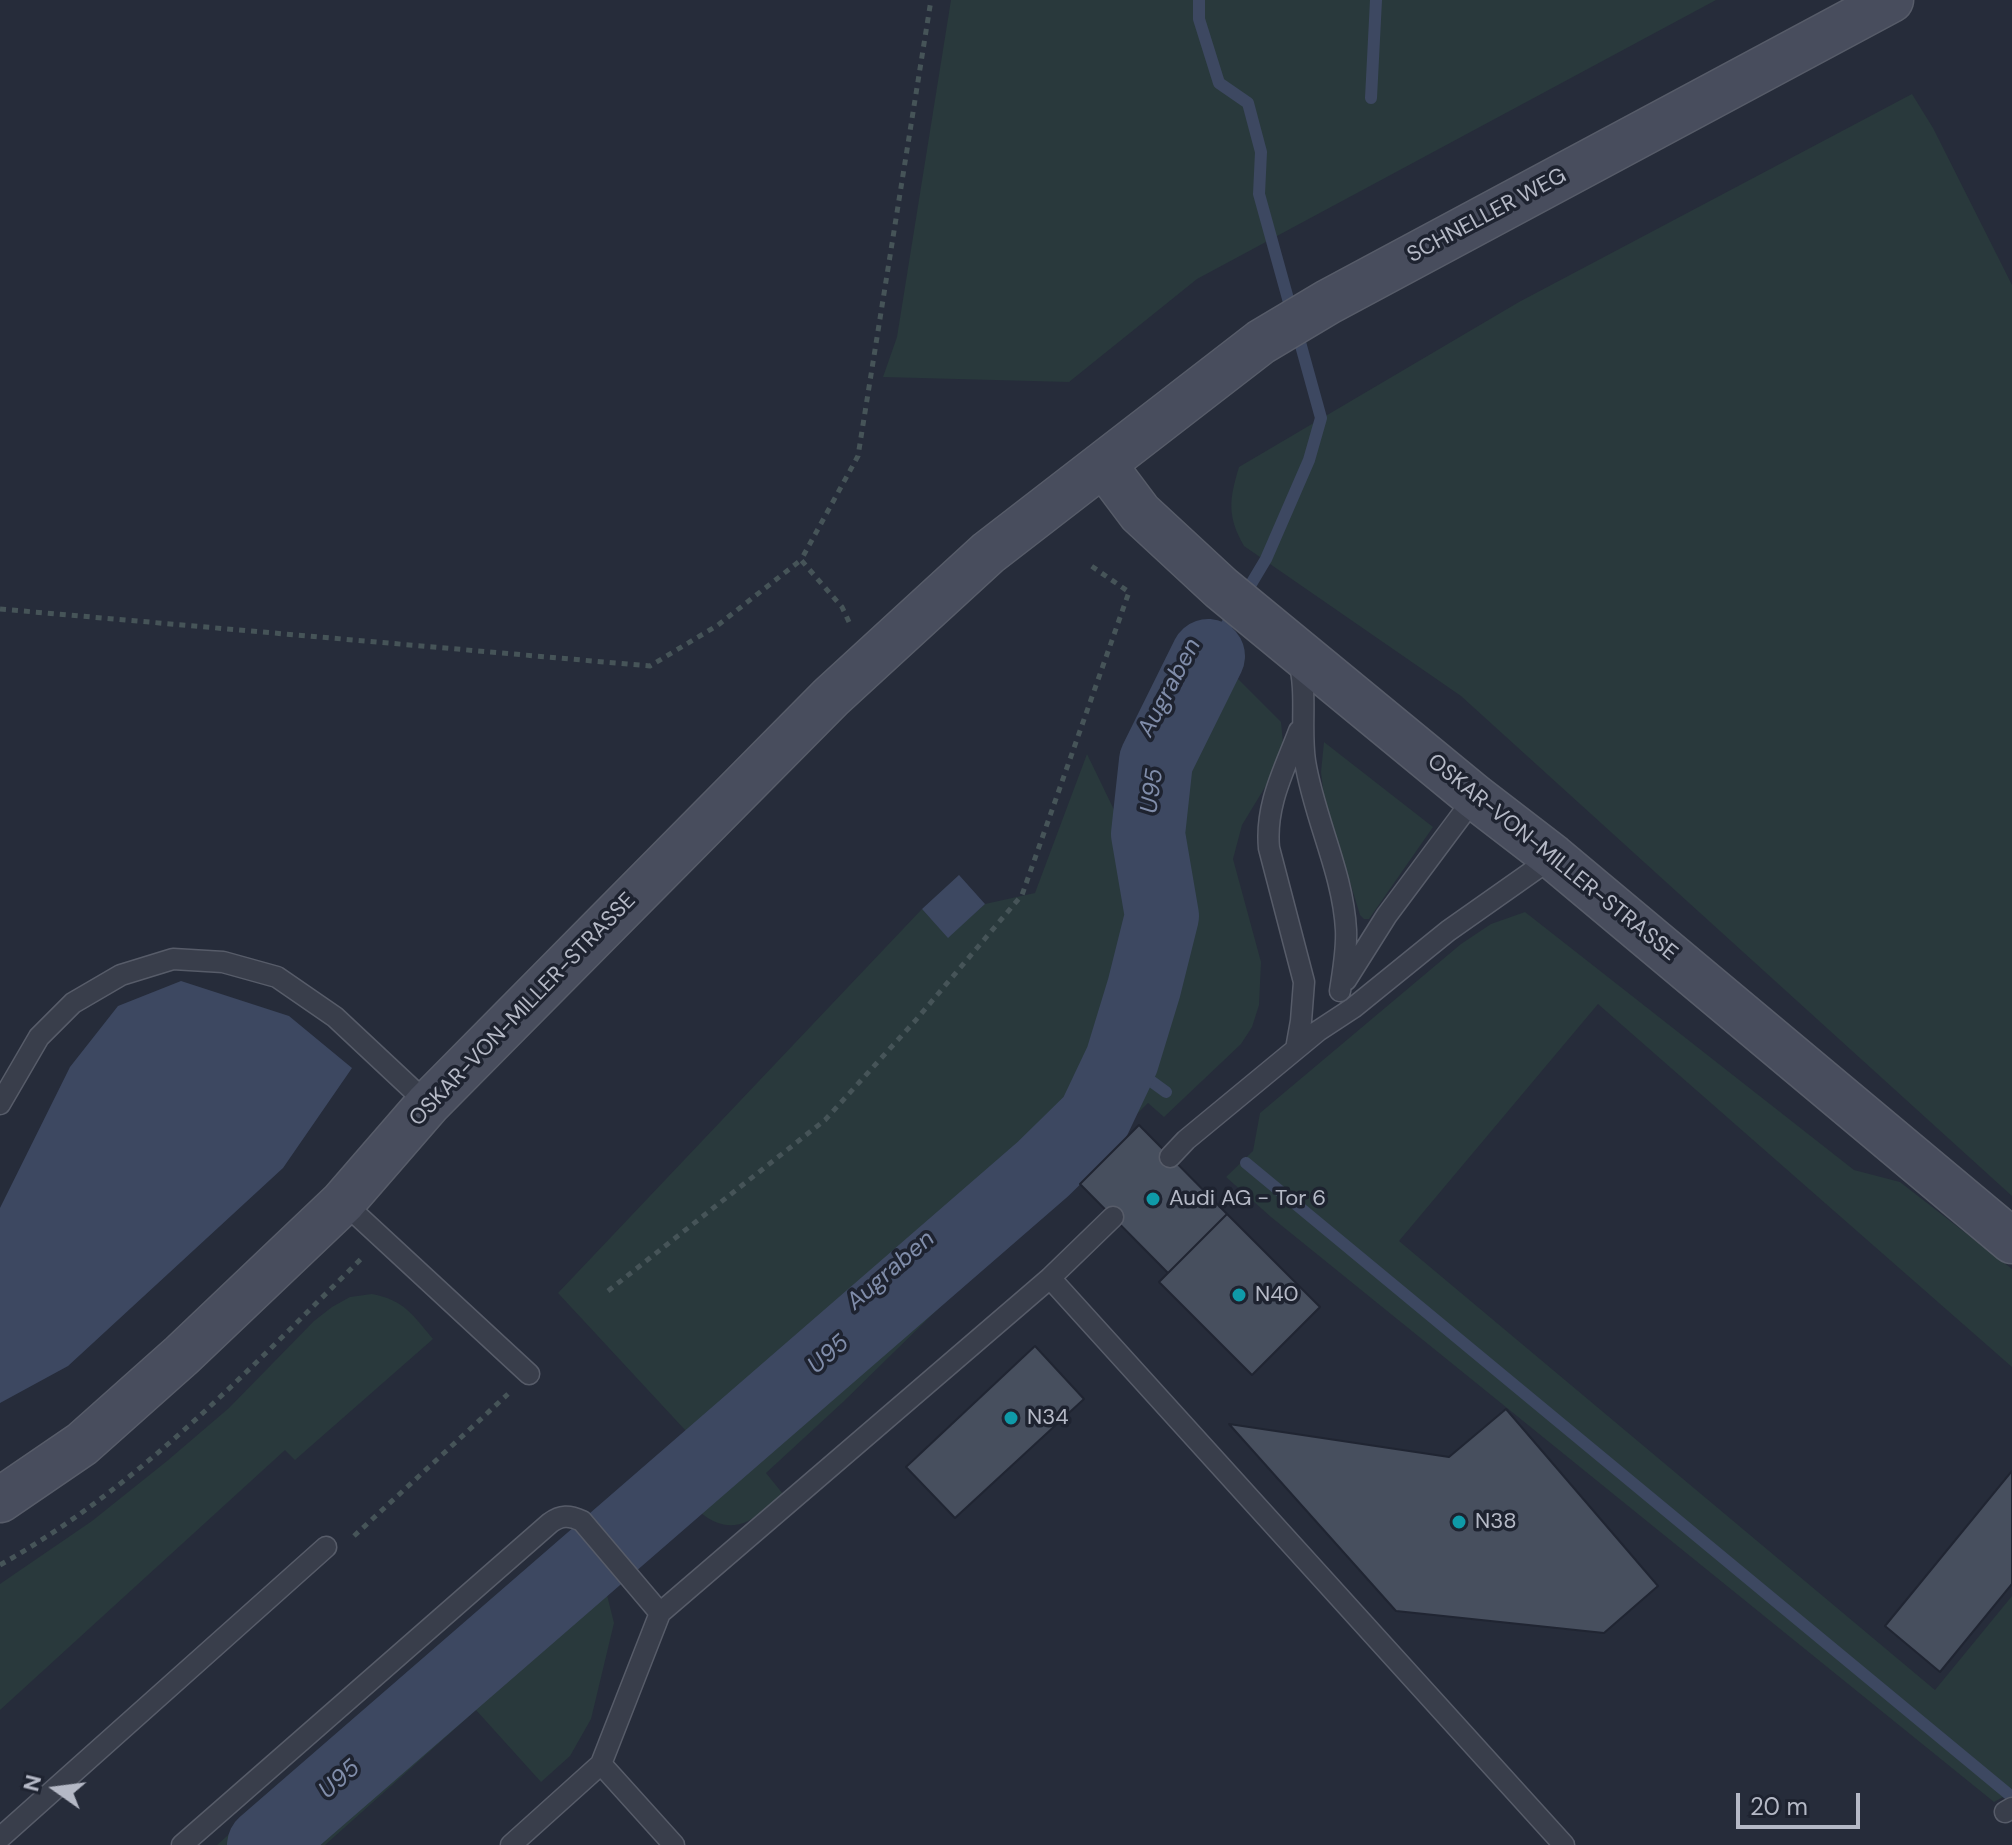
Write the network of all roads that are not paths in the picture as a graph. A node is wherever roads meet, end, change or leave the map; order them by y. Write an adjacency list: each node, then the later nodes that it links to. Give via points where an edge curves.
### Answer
1 (1891, 0): 2 (main road, SCHNELLER WEG, via 1328,302 1261,342)
2 (1104, 465): 3 (main road, SCHNELLER WEG); 4 (main road, OSKAR-VON-MILLER-STRASSE, via 1140,513)
3 (1041, 513): 12 (main road, OSKAR-VON-MILLER-STRASSE, via 988,553 831,697)
4 (1296, 649): 5 (lane, via 1305,694); 6 (main road, OSKAR-VON-MILLER-STRASSE)
5 (1303, 722): 8 (lane, via 1306,766 1342,898 1346,931); 10 (lane, via 1274,789 1267,830 1304,982)
6 (1475, 797): 7 (main road, OSKAR-VON-MILLER-STRASSE); 8 (lane, via 1387,915)
7 (1553, 857): 9 (lane); 16 (main road, OSKAR-VON-MILLER-STRASSE)
8 (1340, 991): 9 (lane)
9 (1318, 1031): 10 (lane)
10 (1296, 1049): 13 (lane)
11 (0, 1104): 12 (lane, via 39,1037 73,1003 121,975 173,959 223,962 277,977 335,1017)
12 (428, 1104): 14 (main road, OSKAR-VON-MILLER-STRASSE)
13 (1170, 1157)
14 (343, 1202): 18 (lane); 19 (main road, OSKAR-VON-MILLER-STRASSE, via 82,1444)
15 (1113, 1217): 17 (lane)
16 (2012, 1241)
17 (1050, 1278): 21 (lane); 27 (lane)
18 (529, 1374)
19 (0, 1500)
20 (326, 1547): 23 (lane)
21 (660, 1613): 22 (lane); 24 (lane, via 582,1521 559,1516)
22 (601, 1764): 25 (lane); 26 (lane)
23 (0, 1838)
24 (182, 1845)
25 (511, 1845)
26 (674, 1845)
27 (1564, 1845)

